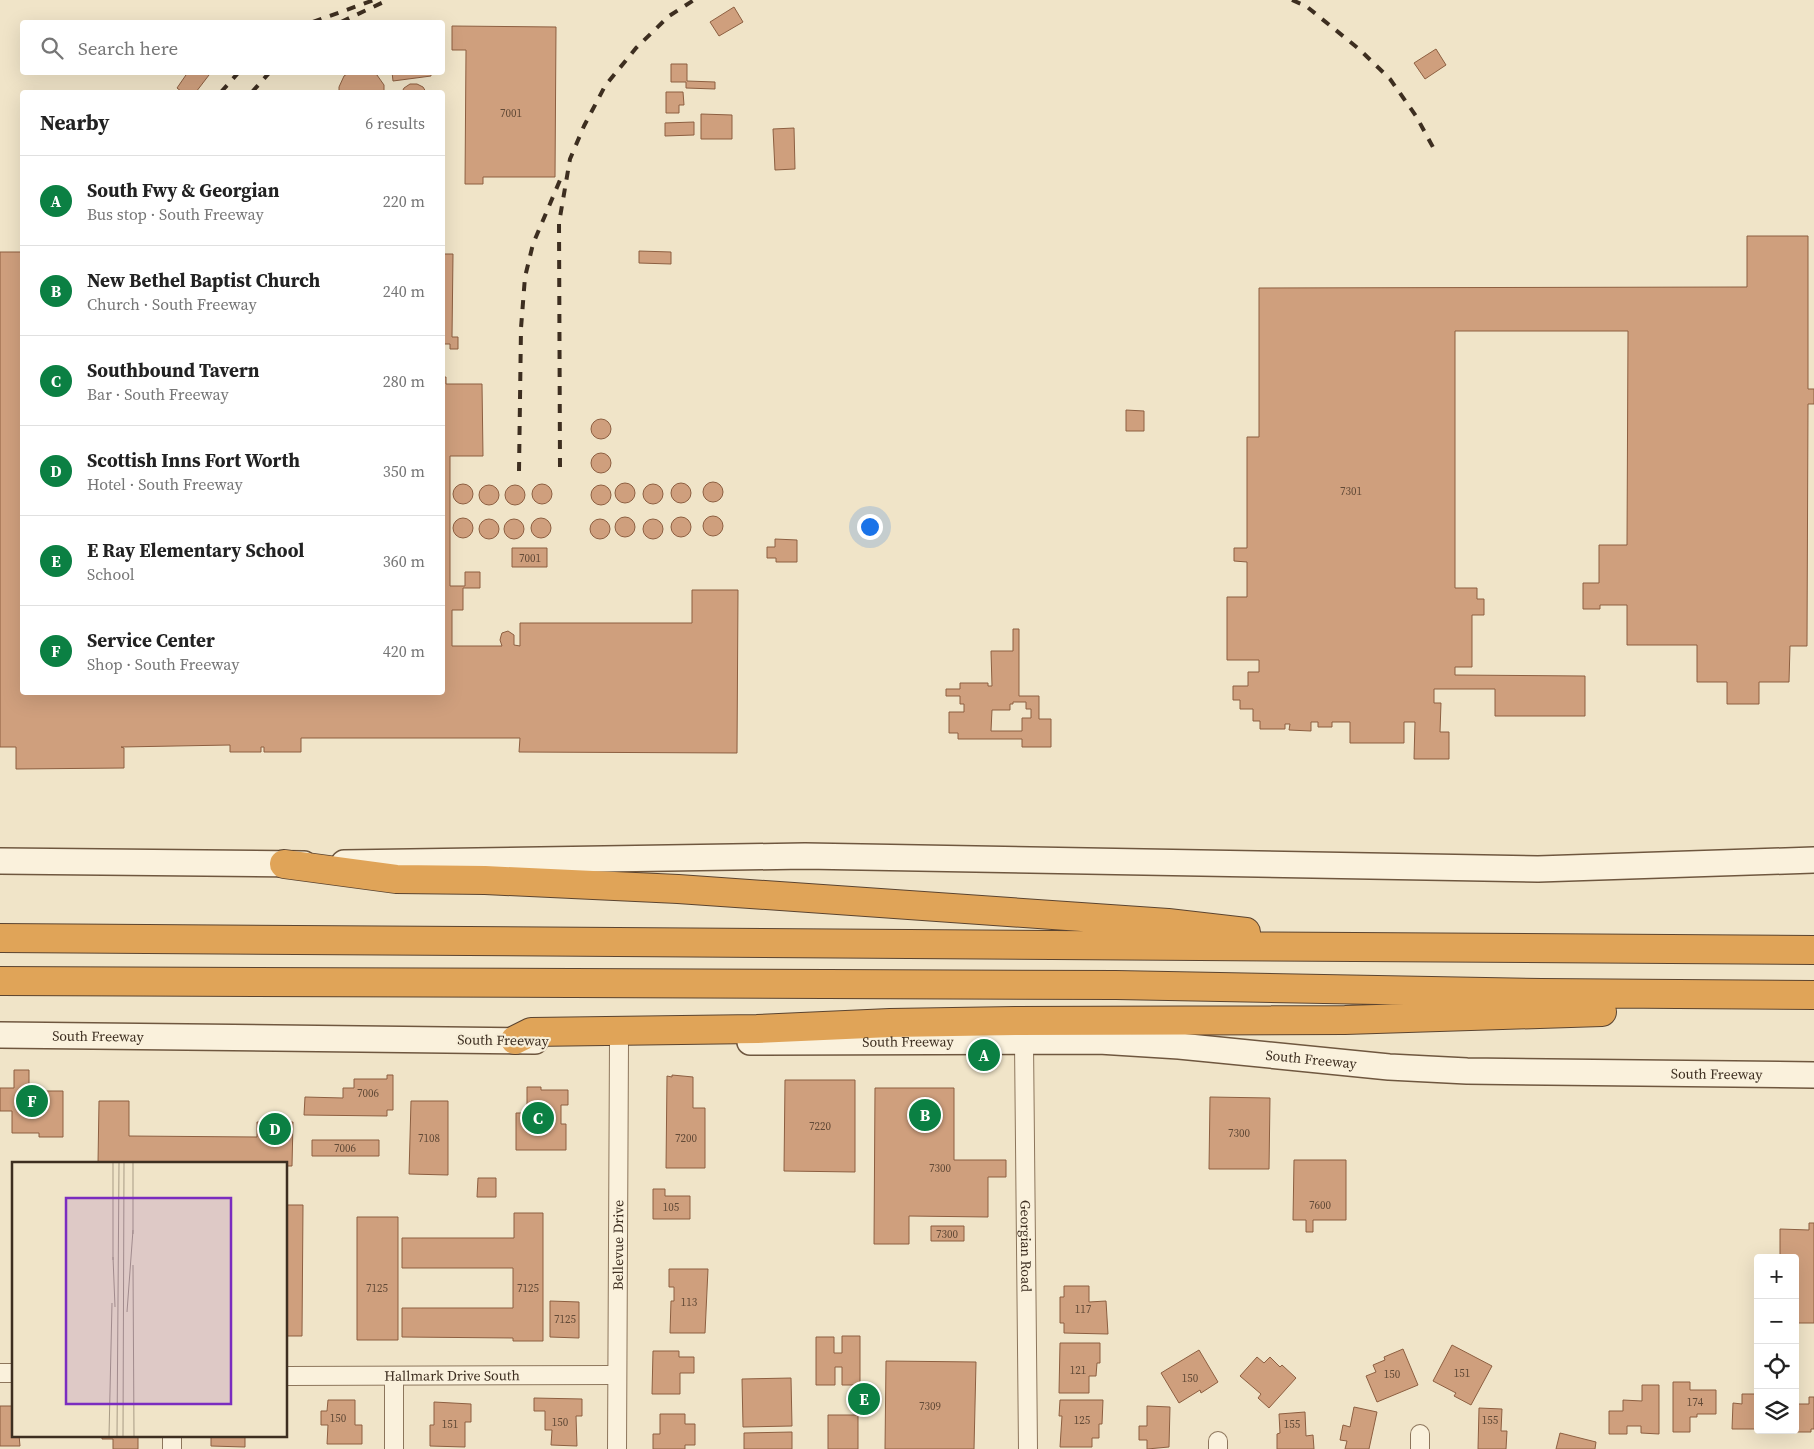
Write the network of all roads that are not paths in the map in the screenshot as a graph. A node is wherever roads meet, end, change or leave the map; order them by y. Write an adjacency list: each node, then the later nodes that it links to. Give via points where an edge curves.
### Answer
1 (1814, 860): 3 (main road, via 1538,869 805,856)
2 (0, 861): 3 (main road)
3 (284, 864): 5 (highway, via 396,879 678,888 1168,923)
4 (0, 938): 5 (highway)
5 (1339, 946): 6 (highway)
6 (1814, 950)
7 (0, 981): 8 (highway, via 1116,985)
8 (1814, 995)
9 (1814, 1003): 11 (highway, via 1804,1011 1584,1012 1345,1020 899,1023 756,1029 531,1032)
10 (0, 1035): 11 (main road, South Freeway)
11 (515, 1040): 12 (main road, South Freeway)
12 (619, 1041): 13 (main road, South Freeway); 15 (street, Bellevue Drive)
13 (1024, 1042): 14 (main road, South Freeway, via 1099,1041 1170,1045 1389,1067 1467,1071); 22 (street, Georgian Road)
14 (1814, 1076)
15 (617, 1375): 17 (street, Hallmark Drive South); 21 (street, Bellevue Drive)
16 (288, 1376): 17 (street, Hallmark Drive South)
17 (394, 1377): 20 (street)
18 (172, 1436): 19 (street)
19 (172, 1449)
20 (394, 1449)
21 (617, 1449)
22 (1028, 1449)

